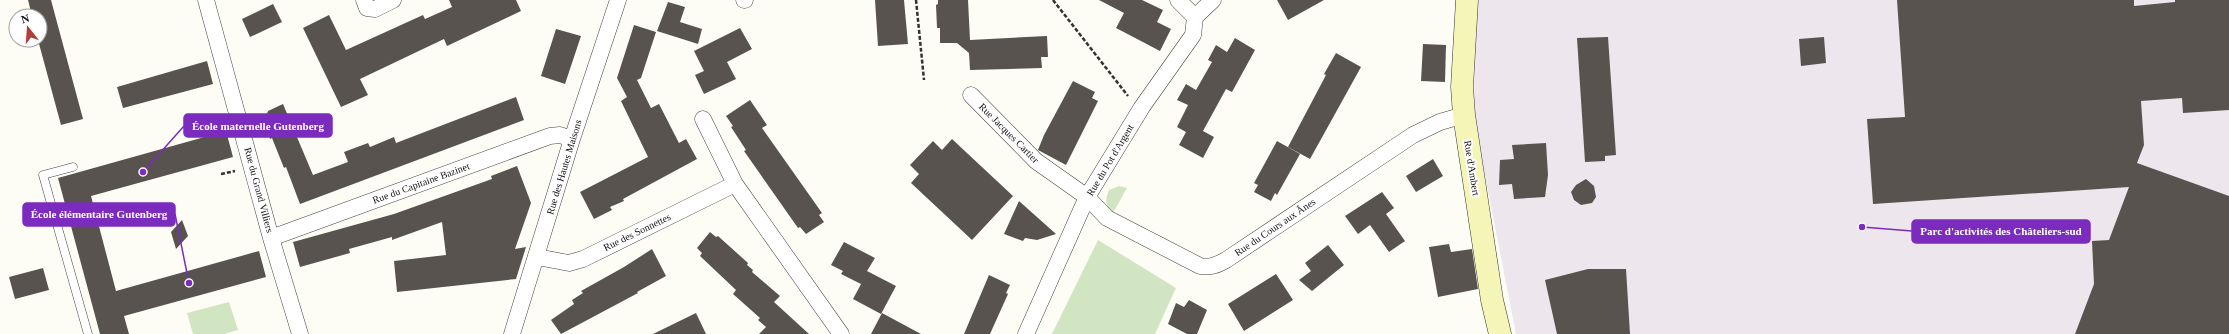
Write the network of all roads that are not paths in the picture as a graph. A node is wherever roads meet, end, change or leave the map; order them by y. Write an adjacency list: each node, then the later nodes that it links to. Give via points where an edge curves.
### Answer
1 (206, 0): 16 (street, Rue du Grand Villiers)
2 (364, 0): 3 (street, via 367,8 375,9)
3 (393, 0)
4 (618, 0): 12 (street, Rue des Hautes Maisons)
5 (1178, 0): 8 (street)
6 (1213, 0): 8 (street)
7 (1467, 0): 10 (street, Rue d'Ambert, via 1462,87)
8 (1195, 17): 15 (street, Rue du Pot d'Argent, via 1193,35 1142,107)
9 (971, 95): 15 (street, Rue Jacques Cartier, via 1036,161)
10 (1464, 115): 15 (street, Rue du Cours aux Ânes, via 1440,122 1413,136 1241,250 1210,267 1200,266 1107,218); 23 (street, Rue d'Ambert, via 1492,300)
11 (703, 119): 14 (street)
12 (572, 139): 16 (street, Rue du Capitaine Bazinet, via 560,135 550,136); 17 (street, Rue des Hautes Maisons)
13 (73, 167): 18 (lane, via 43,175)
14 (735, 184): 17 (street, Rue des Sonnettes, via 583,259 569,263); 21 (street)
15 (1087, 197): 22 (street, Rue du Pot d'Argent)
16 (271, 238): 19 (street, Rue du Grand Villiers)
17 (537, 257): 20 (street, Rue des Hautes Maisons)
18 (88, 334)
19 (300, 334)
20 (512, 334)
21 (841, 334)
22 (1026, 334)
23 (1500, 334)

